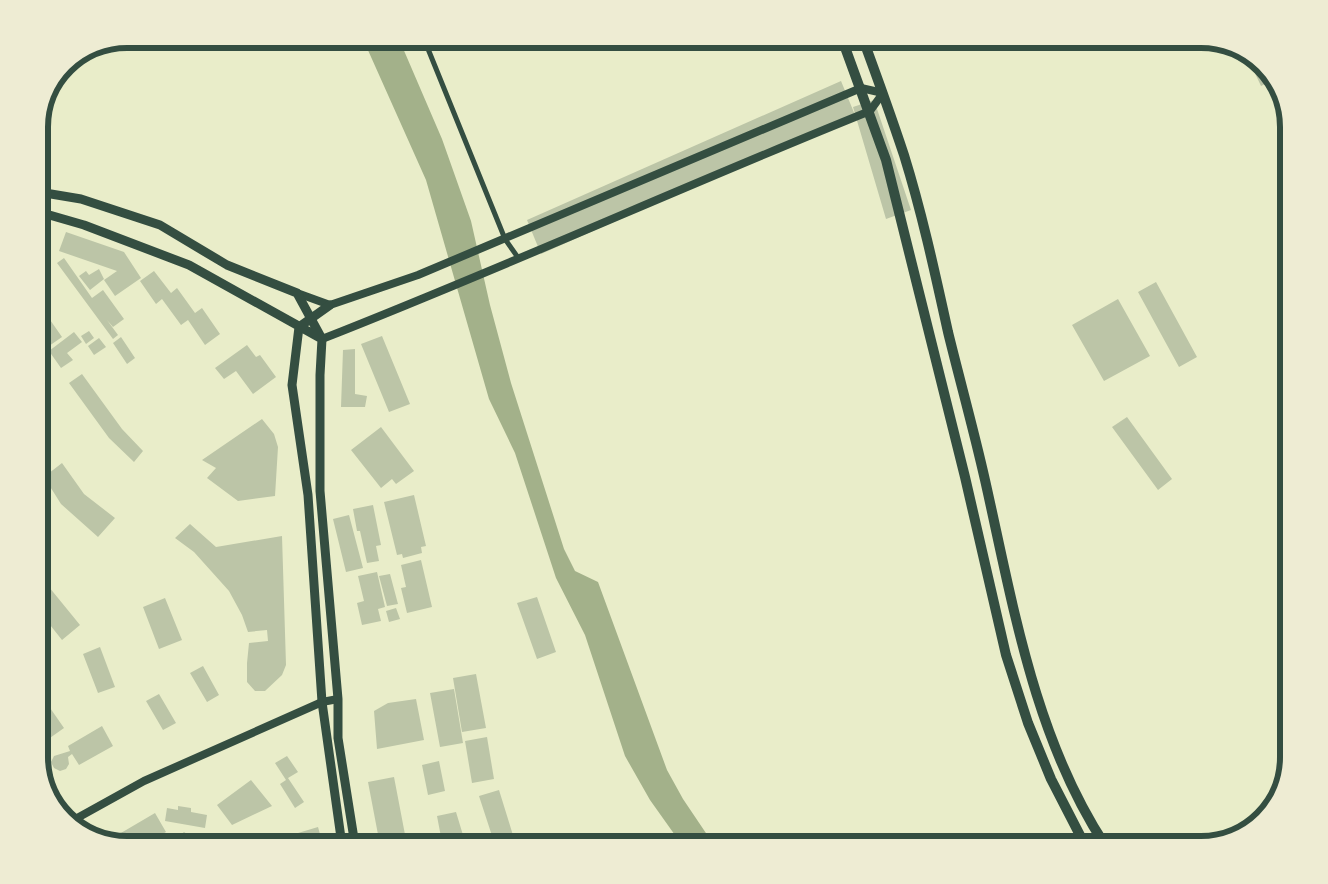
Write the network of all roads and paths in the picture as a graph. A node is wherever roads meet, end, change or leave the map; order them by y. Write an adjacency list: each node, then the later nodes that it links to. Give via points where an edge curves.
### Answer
1 (428, 48): 9 (street)
2 (845, 48): 4 (main road)
3 (866, 48): 5 (main road)
4 (861, 88): 5 (street); 6 (main road); 9 (street)
5 (883, 93): 6 (street); 22 (main road, via 931,256 1018,626 1047,722 1084,809)
6 (870, 111): 10 (street); 21 (main road, via 886,160 1006,654 1031,731)
7 (48, 194): 11 (main road, via 81,199 160,225 227,265)
8 (48, 215): 14 (main road, via 189,265)
9 (505, 239): 10 (street); 12 (street, via 418,275)
10 (519, 259): 15 (street)
11 (297, 293): 12 (street); 13 (main road)
12 (330, 305): 13 (main road)
13 (310, 317): 14 (main road); 15 (main road)
14 (299, 327): 15 (main road); 17 (main road, via 292,385 308,495)
15 (322, 340): 16 (main road, via 320,491)
16 (338, 699): 17 (street); 20 (main road, via 338,738)
17 (322, 702): 18 (street, via 144,781); 19 (main road)
18 (76, 819)
19 (341, 836)
20 (354, 836)
21 (1080, 836)
22 (1100, 836)

